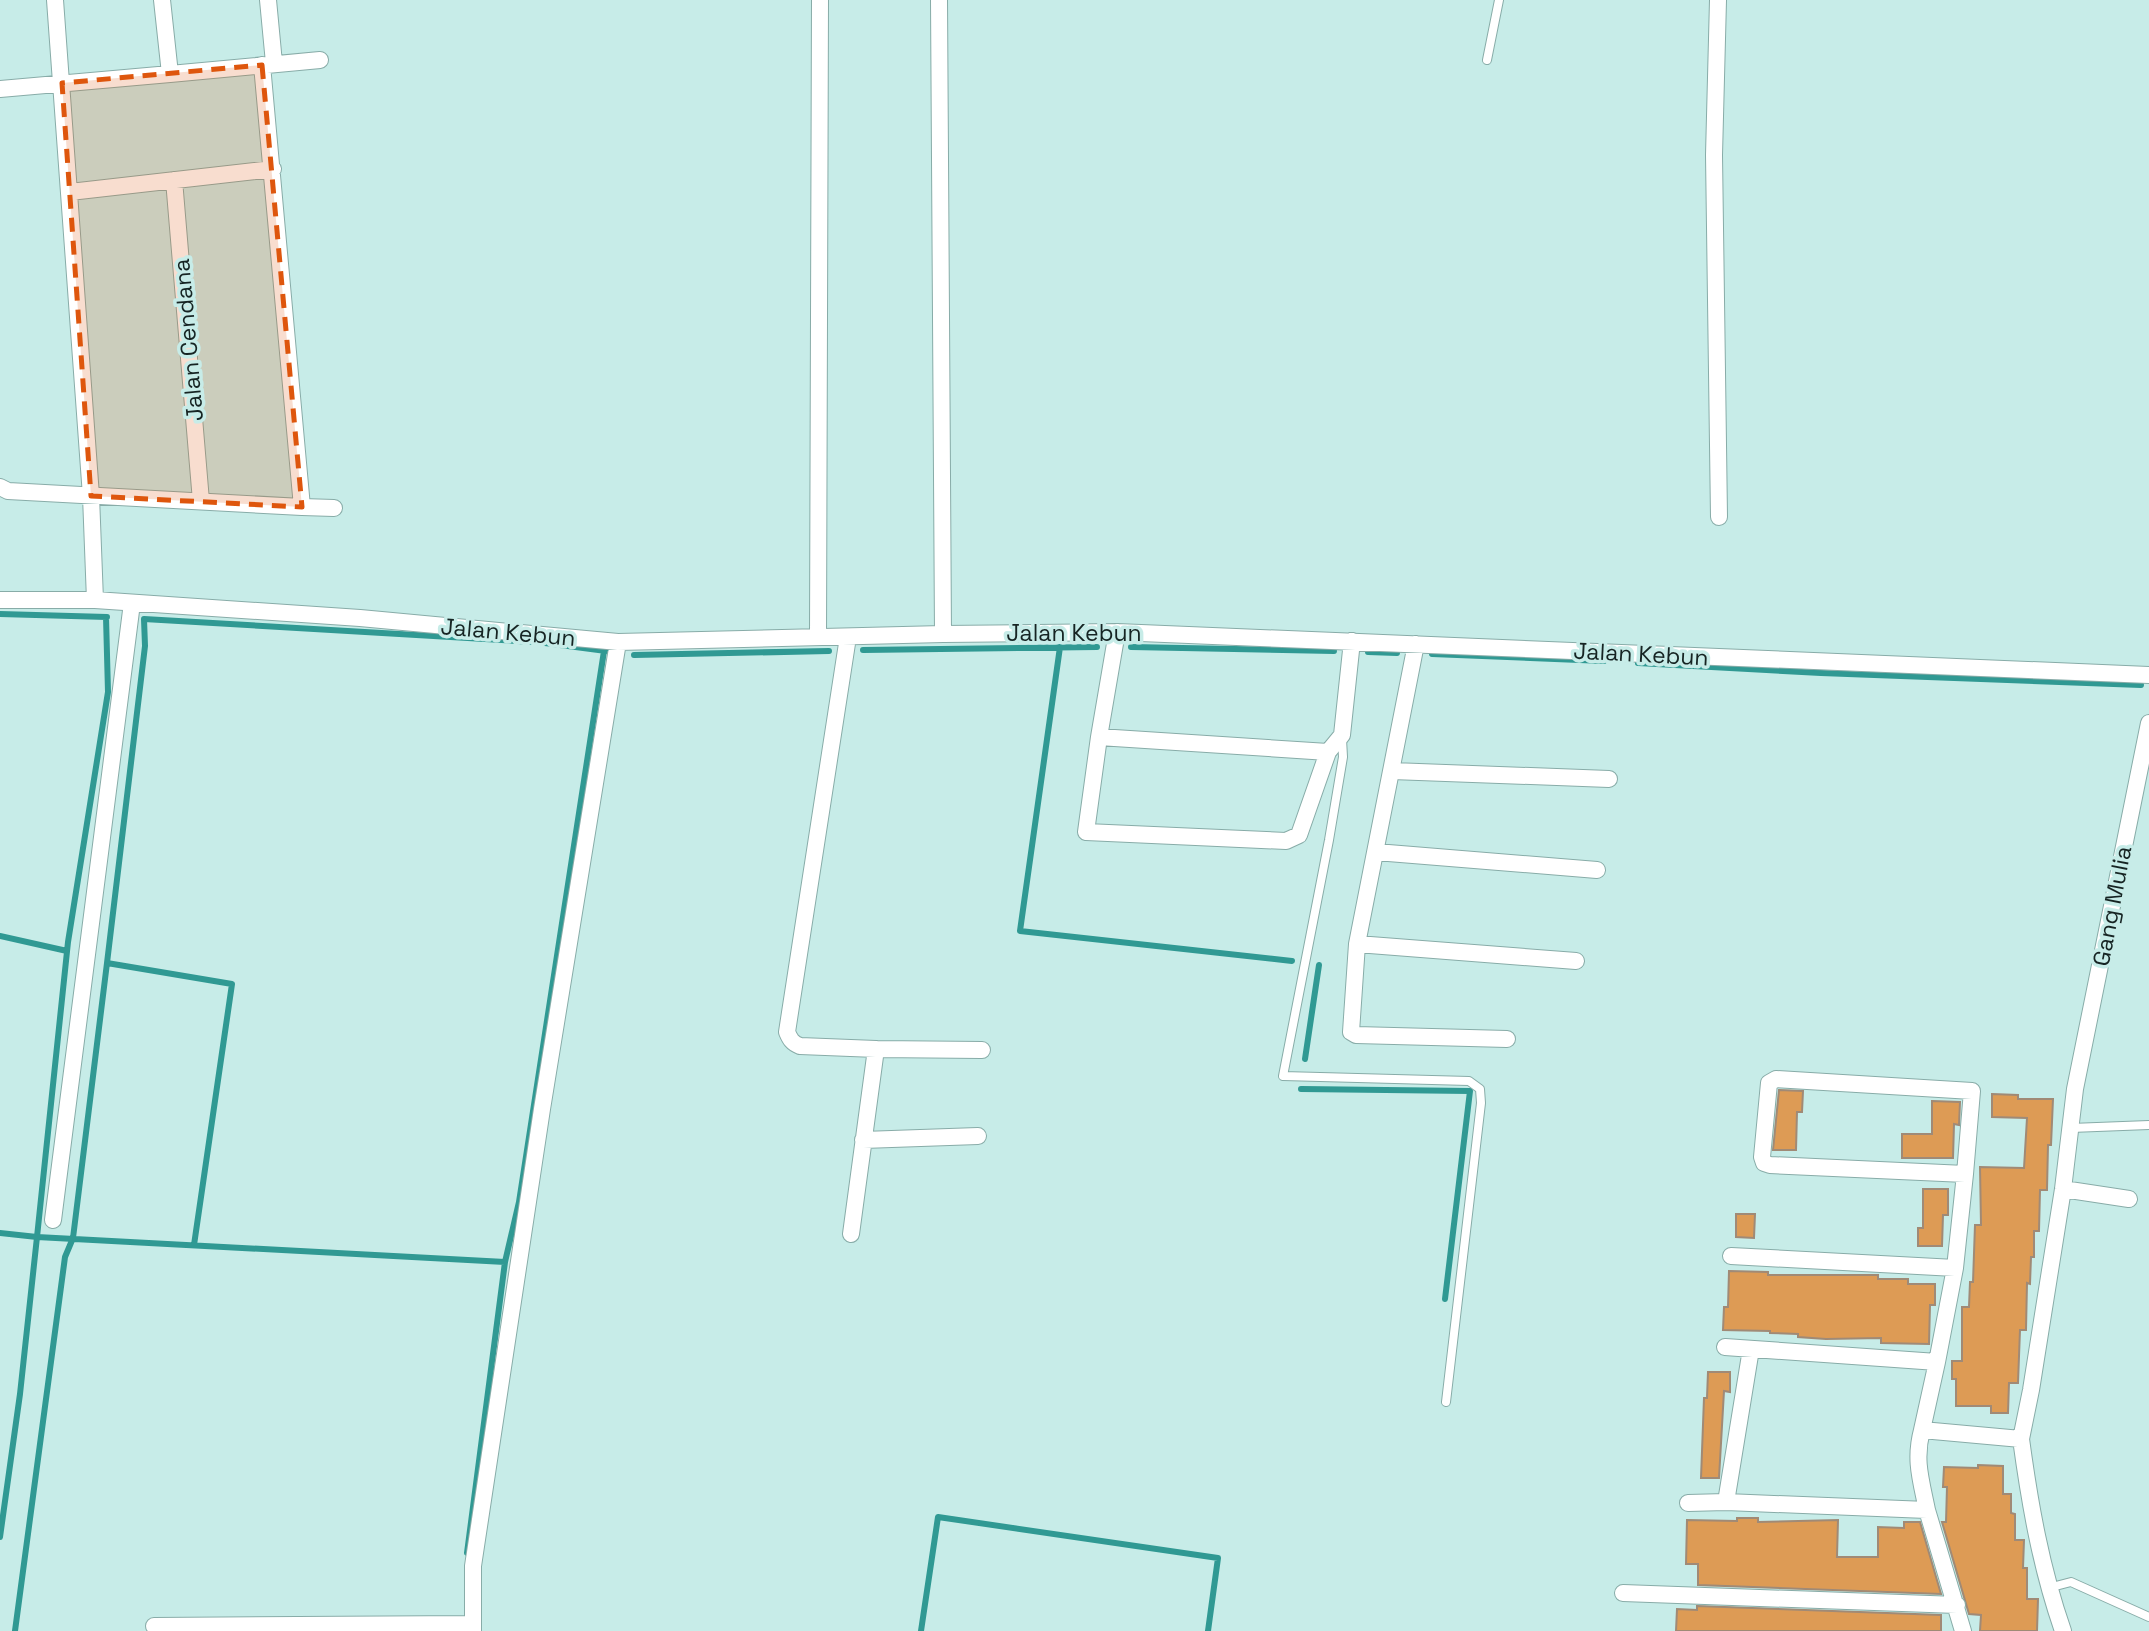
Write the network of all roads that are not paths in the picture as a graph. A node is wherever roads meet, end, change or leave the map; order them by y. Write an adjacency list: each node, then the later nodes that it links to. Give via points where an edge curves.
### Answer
1 (55, 0): 12 (street)
2 (162, 0): 11 (street)
3 (268, 0): 10 (street)
4 (820, 0): 28 (street)
5 (939, 0): 27 (street)
6 (1499, 0): 9 (lane)
7 (1718, 0): 22 (street, via 1714,155)
8 (320, 60): 10 (street)
9 (1487, 60)
10 (268, 64): 11 (street); 14 (street)
11 (170, 74): 12 (street)
12 (62, 83): 13 (street); 16 (street)
13 (0, 89)
14 (273, 169): 15 (street); 20 (street)
15 (174, 180): 16 (street); 19 (street, Jalan Cendana)
16 (70, 192): 18 (street)
17 (0, 487): 18 (street)
18 (91, 496): 19 (street); 24 (street)
19 (201, 501): 20 (street)
20 (302, 507): 21 (street)
21 (334, 508)
22 (1719, 517)
23 (0, 600): 24 (street, Jalan Kebun)
24 (95, 600): 25 (street, Jalan Kebun)
25 (132, 603): 31 (street, Jalan Kebun); 54 (street)
26 (1117, 632): 27 (street, Jalan Kebun); 30 (street, Jalan Kebun); 36 (street)
27 (943, 634): 29 (street, Jalan Kebun)
28 (818, 637): 29 (street, Jalan Kebun); 31 (street, Jalan Kebun)
29 (848, 637): 45 (street, via 787,1032 794,1044)
30 (1352, 641): 32 (street, Jalan Kebun); 35 (street)
31 (618, 642): 72 (street, via 472,1566)
32 (1416, 644): 33 (street, Jalan Kebun); 38 (street)
33 (2149, 675)
34 (2149, 723): 48 (street, Gang Mulia)
35 (1342, 735): 37 (street); 61 (lane, via 1331,828 1283,1076 1469,1081 1480,1088)
36 (1099, 737): 37 (street); 37 (street, via 1086,832 1286,841 1299,835)
37 (1328, 752)
38 (1392, 771): 39 (street); 40 (street)
39 (1609, 779)
40 (1376, 852): 41 (street); 42 (street)
41 (1597, 870)
42 (1357, 944): 43 (street); 44 (street, via 1351,1027 1356,1035)
43 (1576, 961)
44 (1507, 1039)
45 (876, 1049): 46 (street); 50 (street)
46 (982, 1050)
47 (2149, 1125): 48 (lane)
48 (2071, 1128): 52 (street, Gang Mulia)
49 (978, 1136): 50 (street)
50 (863, 1140): 55 (street)
51 (1965, 1174): 51 (street, via 1972,1091 1776,1079 1769,1083 1762,1157 1770,1166); 57 (street)
52 (2063, 1189): 53 (street); 63 (street, Gang Mulia)
53 (2129, 1199)
54 (53, 1220)
55 (851, 1234)
56 (1731, 1256): 57 (street)
57 (1955, 1268): 60 (street)
58 (1725, 1347): 59 (street)
59 (1751, 1349): 60 (street); 64 (street)
60 (1937, 1362): 62 (street)
61 (1446, 1402)
62 (1922, 1430): 63 (street); 66 (street, via 1917,1467)
63 (2021, 1439): 67 (street, Gang Mulia)
64 (1726, 1502): 65 (street); 66 (street)
65 (1688, 1503)
66 (1927, 1510): 69 (street)
67 (2048, 1588): 70 (lane, via 2071,1581); 75 (street, Gang Mulia)
68 (1623, 1592): 69 (street)
69 (1957, 1605): 74 (street)
70 (2149, 1617)
71 (154, 1626): 73 (street)
72 (473, 1627): 73 (street)
73 (202, 1629)
74 (1963, 1631)
75 (2063, 1631)

